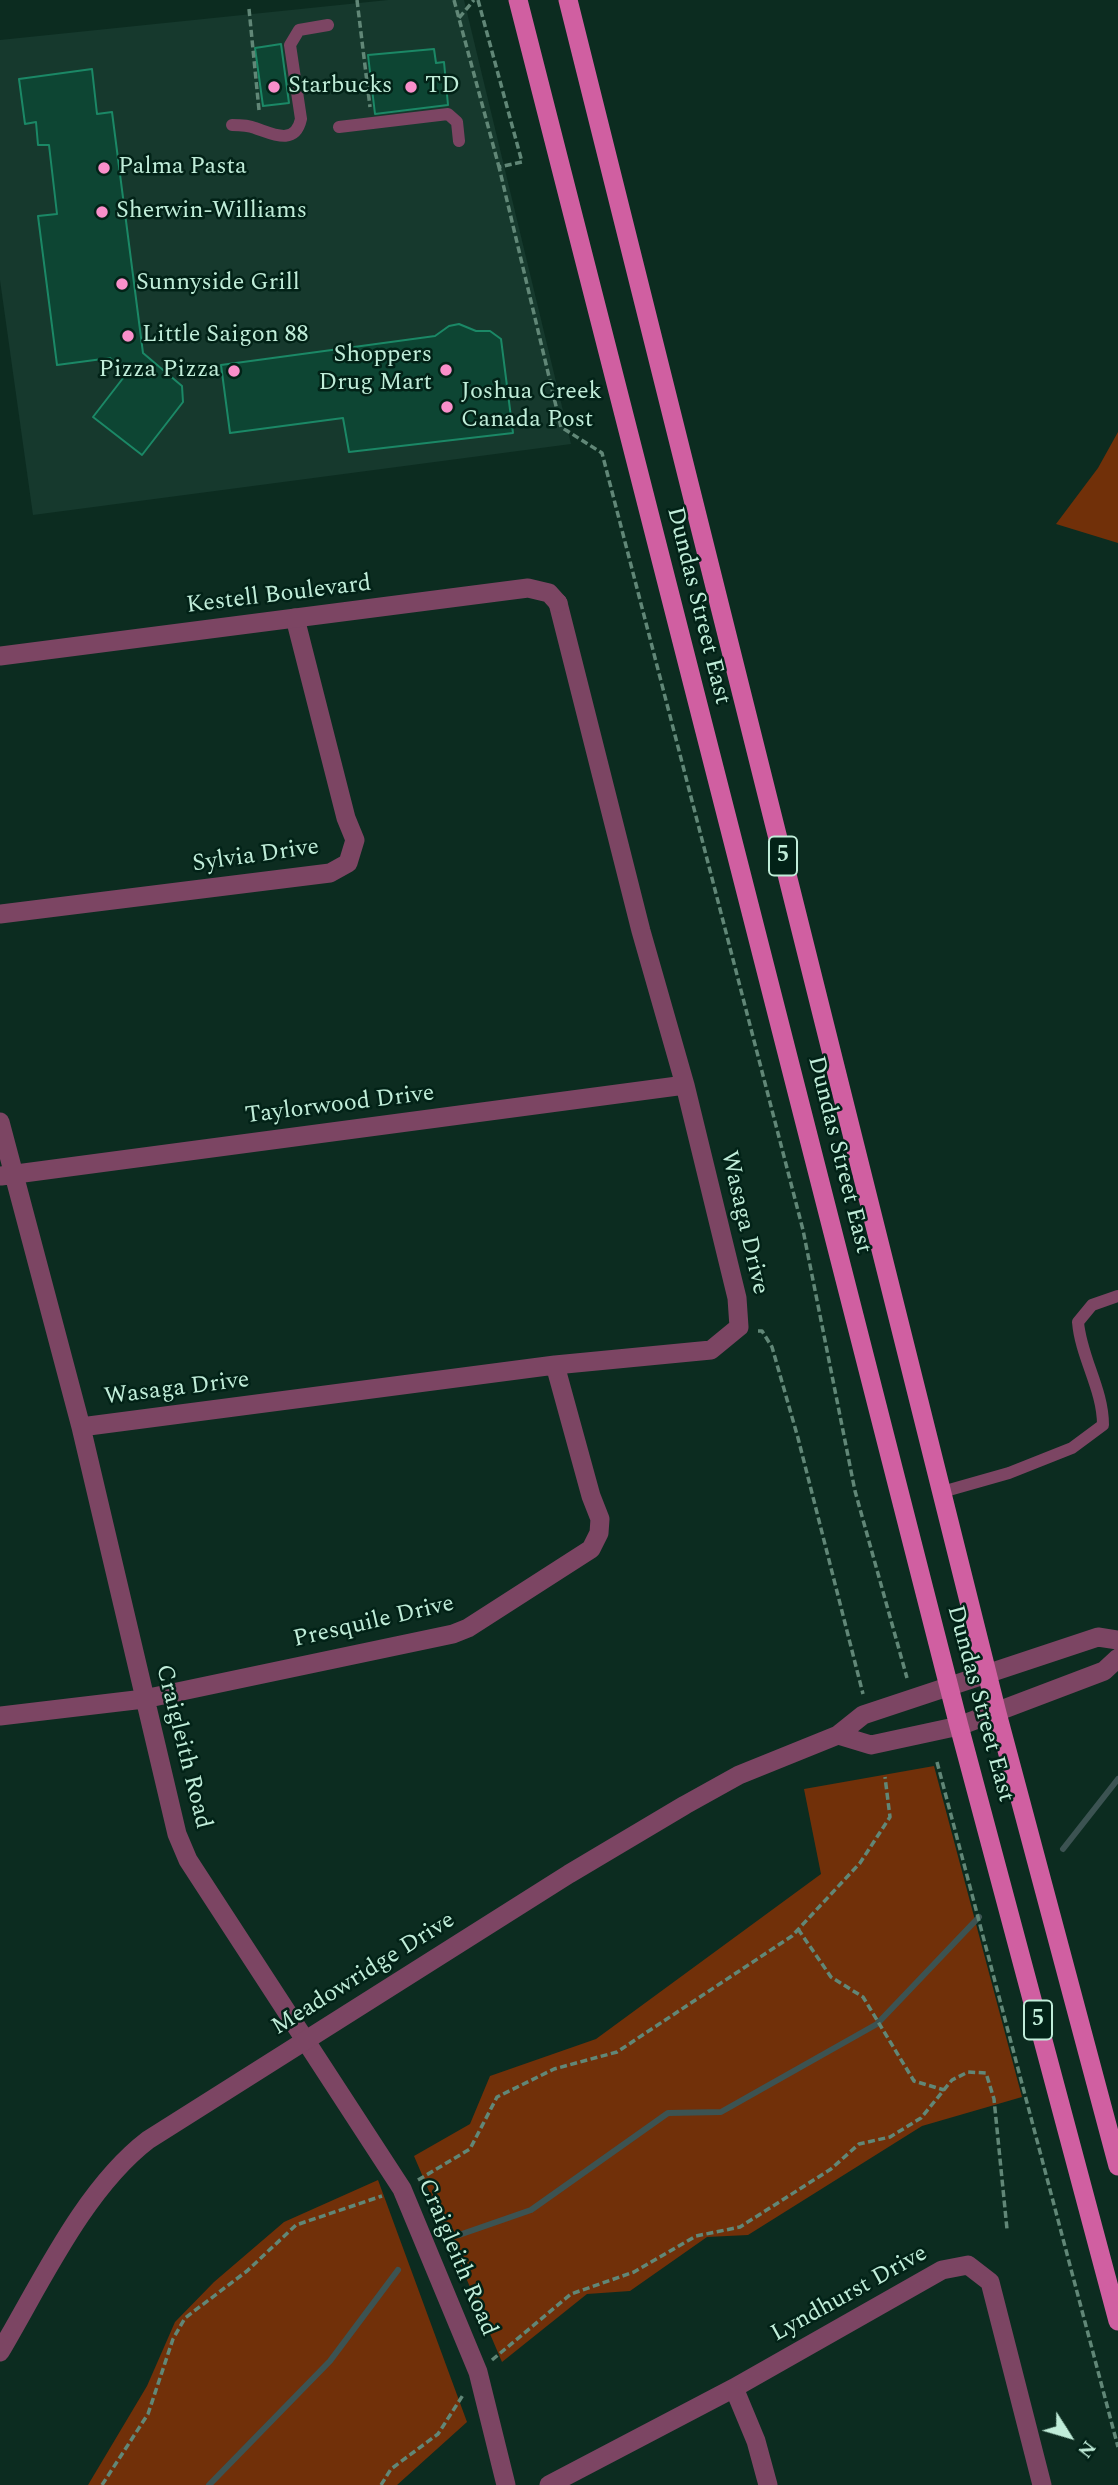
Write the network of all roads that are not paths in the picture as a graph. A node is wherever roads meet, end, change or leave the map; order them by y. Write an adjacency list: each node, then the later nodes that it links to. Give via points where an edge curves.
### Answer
1 (518, 0): 21 (main road, Dundas Street East / 5)
2 (568, 0): 17 (main road, Dundas Street East / 5)
3 (328, 24): 4 (lane, via 299,30 290,45 299,128 281,137)
4 (232, 125)
5 (339, 127): 6 (lane, via 448,114 457,122)
6 (459, 141)
7 (558, 603): 8 (street, Kestell Boulevard, via 549,593 528,588); 11 (street, Wasaga Drive)
8 (295, 618): 9 (street, Kestell Boulevard); 10 (street, Sylvia Drive, via 355,840 348,863 330,873)
9 (0, 656)
10 (0, 914)
11 (685, 1085): 13 (street, Taylorwood Drive); 15 (street, Wasaga Drive, via 737,1298 739,1327 711,1350)
12 (0, 1122): 13 (street, Craigleith Road)
13 (6, 1175): 16 (street, Craigleith Road)
14 (1118, 1296): 17 (lane, via 1092,1305 1078,1322 1103,1405 1103,1425 1072,1448)
15 (555, 1365): 16 (street, Wasaga Drive); 22 (street, Presquile Drive, via 600,1519 590,1549 461,1631)
16 (81, 1427): 22 (street, Craigleith Road)
17 (942, 1492): 20 (main road, Dundas Street East / 5)
18 (1118, 1640): 20 (street, Meadowridge Drive, via 1098,1637)
19 (1118, 1658): 23 (street, via 1104,1671)
20 (987, 1676): 21 (street, Meadowridge Drive); 23 (main road, Dundas Street East / 5)
21 (949, 1688): 25 (main road, Dundas Street East / 5); 26 (street, Meadowridge Drive, via 863,1715)
22 (144, 1699): 24 (street, Presquile Drive); 27 (street, Craigleith Road, via 177,1834 188,1860)
23 (996, 1713): 25 (street); 28 (main road, Dundas Street East / 5)
24 (0, 1716)
25 (959, 1726): 26 (street, via 871,1745); 29 (main road, Dundas Street East / 5)
26 (838, 1735): 27 (street, Meadowridge Drive, via 739,1775 685,1805)
27 (305, 2041): 30 (street, Meadowridge Drive, via 148,2140 119,2164 94,2196); 32 (street, Craigleith Road, via 402,2189 478,2372)
28 (1118, 2166)
29 (1118, 2321)
30 (0, 2352)
31 (734, 2388): 33 (street, Lyndhurst Drive); 34 (street); 35 (street, Lyndhurst Drive, via 942,2270 968,2265 990,2282)
32 (506, 2485)
33 (549, 2485)
34 (768, 2485)
35 (1042, 2485)

